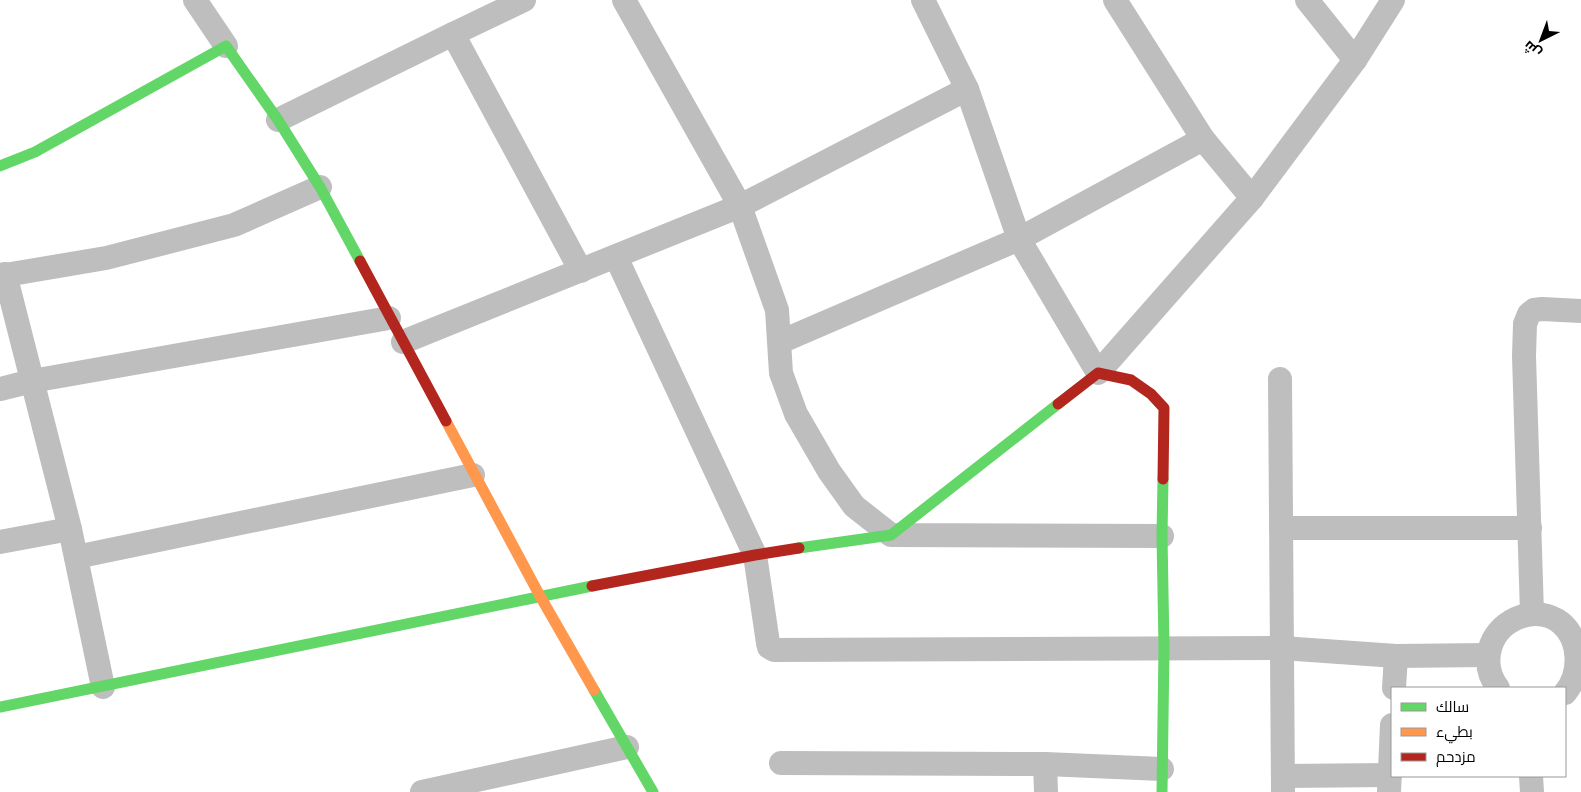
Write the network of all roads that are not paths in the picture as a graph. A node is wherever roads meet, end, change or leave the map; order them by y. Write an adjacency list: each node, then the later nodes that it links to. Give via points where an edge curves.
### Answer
1 (195, 0): 9 (street)
2 (524, 0): 8 (street)
3 (624, 0): 17 (street)
4 (923, 0): 11 (street)
5 (1115, 0): 13 (street)
6 (1307, 0): 10 (street)
7 (1393, 0): 10 (street)
8 (453, 34): 12 (street); 20 (street)
9 (226, 46): 12 (street); 14 (street, via 35,152)
10 (1355, 60): 16 (street)
11 (967, 89): 17 (street); 18 (street)
12 (278, 120): 15 (street)
13 (1203, 139): 16 (street); 18 (street)
14 (0, 166)
15 (320, 187): 21 (street, via 234,225 106,258); 23 (street)
16 (1252, 198): 26 (street)
17 (740, 206): 19 (street); 25 (street, via 777,310)
18 (1019, 239): 25 (street); 26 (street)
19 (616, 257): 20 (street); 37 (street)
20 (581, 271): 24 (street)
21 (3, 275): 28 (street)
22 (1581, 311): 33 (street, via 1534,310 1525,324)
23 (389, 318): 24 (street); 28 (street)
24 (403, 342): 30 (street)
25 (780, 342): 34 (street, via 781,373 793,406 829,472 854,506)
26 (1098, 373): 34 (street); 35 (street, via 1131,380 1164,408)
27 (1280, 379): 32 (street)
28 (32, 381): 29 (street); 31 (street)
29 (0, 389)
30 (474, 475): 38 (street); 39 (street)
31 (70, 528): 36 (street); 38 (street)
32 (1281, 528): 33 (street); 42 (street)
33 (1530, 528): 40 (street)
34 (891, 535): 35 (street); 37 (street)
35 (1162, 536): 41 (street)
36 (0, 542)
37 (755, 555): 39 (street); 41 (street, via 768,643 774,650)
38 (76, 557): 46 (street)
39 (540, 596): 46 (street); 51 (street)
40 (1532, 614): 43 (street, via 1517,617 1504,625 1494,637); 45 (street, via 1560,622 1578,646)
41 (1164, 648): 42 (street); 56 (street)
42 (1282, 648): 44 (street); 58 (street)
43 (1488, 655): 44 (street); 48 (street, via 1488,667)
44 (1396, 656): 47 (street)
45 (1580, 661): 49 (street, via 1577,675)
46 (103, 686): 50 (street)
47 (1394, 687)
48 (1497, 687)
49 (1566, 692)
50 (0, 707)
51 (627, 747): 59 (street); 60 (street)
52 (1391, 754): 57 (street)
53 (781, 762): 54 (street)
54 (1045, 764): 56 (street); 61 (street)
55 (1531, 777): 62 (street)
56 (1162, 781)
57 (1390, 783): 58 (street)
58 (1283, 784)
59 (422, 792)
60 (653, 792)
61 (1046, 792)
62 (1532, 792)

